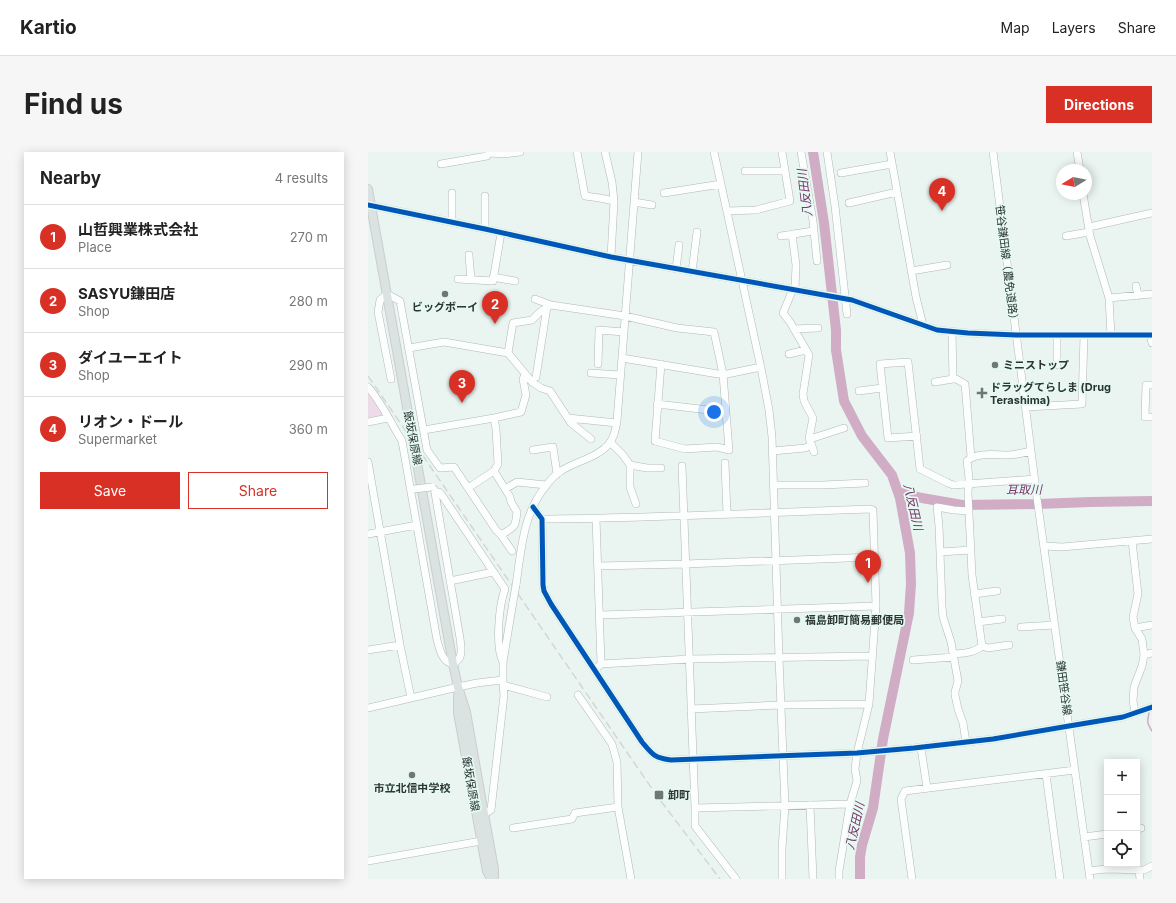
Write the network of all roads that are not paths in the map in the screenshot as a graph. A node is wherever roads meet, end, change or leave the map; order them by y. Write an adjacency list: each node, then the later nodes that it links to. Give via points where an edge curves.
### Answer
1 (520, 152): 12 (street)
2 (577, 152): 26 (street, via 585,196)
3 (605, 152): 26 (street)
4 (638, 152): 27 (street)
5 (714, 152): 19 (street)
6 (782, 152): 17 (street)
7 (801, 152): 37 (street)
8 (827, 152): 62 (street)
9 (890, 152): 14 (street)
10 (993, 152): 73 (street, 笹谷鎌田線（農免道路）)
11 (1077, 152): 15 (street)
12 (490, 153): 13 (street, via 487,156)
13 (441, 164)
14 (892, 164): 18 (street); 21 (street)
15 (1079, 164)
16 (745, 171): 17 (street)
17 (785, 171): 31 (street, via 790,201 756,210)
18 (841, 173)
19 (721, 184): 23 (street); 31 (street)
20 (368, 189): 29 (main road, 飯坂保原線)
21 (897, 192): 28 (street); 50 (street)
22 (452, 193): 33 (street)
23 (664, 193)
24 (485, 196): 35 (street)
25 (1085, 200): 36 (street)
26 (614, 201): 45 (street)
27 (634, 202): 30 (street); 46 (street)
28 (849, 202)
29 (369, 205): 33 (street); 34 (main road, 飯坂保原線)
30 (652, 205)
31 (727, 211): 55 (street)
32 (1152, 213): 36 (street)
33 (452, 222): 35 (street)
34 (371, 223): 59 (main road, 飯坂保原線)
35 (485, 229): 39 (street)
36 (1089, 229): 42 (street); 63 (street)
37 (813, 231): 40 (street); 47 (street)
38 (697, 232): 51 (street)
39 (501, 233): 45 (street); 52 (street)
40 (792, 234): 41 (street); 58 (street, via 796,265)
41 (781, 236)
42 (1066, 236)
43 (679, 245): 49 (street)
44 (469, 255): 54 (street)
45 (611, 257): 46 (street)
46 (630, 261): 49 (street); 67 (street)
47 (817, 261)
48 (947, 264): 50 (street)
49 (676, 269): 51 (street)
50 (911, 271): 68 (street)
51 (692, 272): 55 (street)
52 (493, 277): 54 (street, via 493,281); 56 (street)
53 (458, 279): 54 (street)
54 (471, 280)
55 (742, 280): 58 (street); 87 (street)
56 (515, 281)
57 (1136, 286): 61 (street)
58 (794, 289): 62 (street); 70 (street, via 784,313)
59 (387, 294): 79 (street, via 400,300); 94 (street, via 380,300 378,312); 185 (main road, 飯坂保原線)
60 (1152, 294): 61 (street)
61 (1138, 296): 63 (street)
62 (844, 298): 66 (street); 68 (street)
63 (1109, 298): 76 (street)
64 (535, 299): 65 (street)
65 (549, 306): 67 (street); 81 (street, via 532,320 514,323); 92 (street)
66 (847, 314)
67 (625, 316): 71 (street); 90 (street, via 677,328 714,332)
68 (923, 326): 72 (street)
69 (818, 328): 70 (street)
70 (794, 329): 80 (street)
71 (624, 332): 83 (street); 84 (street, via 600,330)
72 (952, 332): 73 (street); 93 (street)
73 (1016, 335): 74 (street); 101 (street, 笹谷鎌田線（農免道路）)
74 (1057, 335): 75 (street); 86 (street)
75 (1084, 335): 76 (street); 101 (street, via 1082,404)
76 (1111, 335): 77 (street)
77 (1151, 335): 78 (street)
78 (1152, 343)
79 (409, 348): 81 (street, via 444,342); 110 (street)
80 (806, 350): 82 (street); 114 (street, via 809,355 803,394 813,418 810,433)
81 (508, 353): 89 (street)
82 (789, 354)
83 (622, 358): 85 (street); 91 (street)
84 (598, 364)
85 (661, 364): 90 (street); 100 (street)
86 (1057, 365)
87 (761, 367): 90 (street); 116 (street, via 770,410)
88 (591, 373): 91 (street)
89 (525, 374): 105 (street, via 523,378 526,395 521,412); 106 (street, via 532,382 550,391)
90 (722, 374): 102 (street)
91 (620, 375): 108 (street)
92 (536, 377)
93 (952, 379): 95 (street); 118 (street, via 964,384)
94 (391, 380)
95 (935, 382)
96 (1152, 385): 103 (street, via 1146,385 1145,417)
97 (368, 387): 104 (street)
98 (882, 388): 99 (street); 111 (street, via 888,438); 111 (street, via 880,364 908,362)
99 (859, 391)
100 (658, 404): 102 (street); 102 (street, via 655,441 685,448 716,447 728,450)
101 (1026, 407): 117 (street, 笹谷鎌田線（農免道路）)
102 (726, 412)
103 (1152, 417)
104 (388, 418): 107 (street); 133 (street, via 402,442)
105 (494, 418): 110 (street); 124 (street, via 498,464)
106 (568, 418): 108 (street); 112 (street)
107 (368, 422)
108 (617, 422): 113 (street)
109 (844, 428): 114 (street)
110 (424, 430): 131 (street, via 427,450 440,468 454,467)
111 (917, 436): 128 (street, via 920,469 953,485)
112 (591, 439)
113 (610, 442): 121 (street); 125 (street, via 598,453)
114 (812, 445): 116 (street)
115 (533, 450): 125 (street, via 553,447)
116 (773, 451): 130 (street)
117 (1031, 452): 118 (street); 126 (street, 笹谷鎌田線（農免道路）)
118 (971, 457): 128 (street, via 967,460)
119 (368, 462): 145 (street)
120 (725, 463): 140 (street)
121 (630, 465): 123 (street); 136 (street, via 630,487)
122 (682, 466): 141 (street)
123 (661, 468)
124 (494, 471): 131 (street); 132 (street)
125 (557, 474): 129 (street)
126 (1035, 479): 128 (street); 135 (street, 笹谷鎌田線（農免道路）)
127 (865, 483): 130 (street)
128 (969, 484): 138 (street)
129 (546, 485): 132 (street, via 517,482); 137 (street)
130 (774, 485): 139 (street)
131 (468, 488): 147 (street)
132 (505, 489): 147 (street, via 517,512 514,527)
133 (412, 490): 134 (street, bridge); 144 (street)
134 (433, 490): 159 (street, via 441,494); 160 (street)
135 (1037, 498): 150 (street, 鎌田笹谷線)
136 (636, 504)
137 (533, 507): 143 (street); 184 (street, bridge, via 526,524)
138 (968, 507): 152 (street); 154 (street, via 954,510 937,507)
139 (775, 513): 140 (street); 155 (street, via 873,510); 156 (street)
140 (727, 514): 141 (street)
141 (683, 515): 142 (street); 157 (street)
142 (596, 518): 143 (street); 158 (street)
143 (542, 519): 187 (street, via 544,591)
144 (417, 525): 145 (street); 185 (street, via 439,648 446,662)
145 (380, 531): 146 (street); 173 (street)
146 (368, 534)
147 (501, 536): 153 (street)
148 (1151, 539): 149 (street); 151 (street)
149 (1132, 541): 150 (street); 172 (street, via 1138,594 1133,617)
150 (1045, 546): 169 (street, 鎌田笹谷線)
151 (1152, 548)
152 (971, 550): 154 (street); 162 (street)
153 (512, 551)
154 (940, 552): 180 (street, via 942,606)
155 (874, 557): 156 (street); 163 (street)
156 (777, 560): 157 (street); 164 (street)
157 (685, 564): 158 (street); 165 (street)
158 (598, 566): 166 (street)
159 (493, 572): 160 (street); 184 (street, via 505,589 499,628 500,654)
160 (450, 581): 185 (street, via 462,651 460,658)
161 (997, 591): 162 (street)
162 (974, 594): 168 (street)
163 (876, 606): 164 (street); 179 (street)
164 (778, 609): 165 (street); 181 (street)
165 (688, 612): 166 (street); 182 (street)
166 (600, 615): 186 (street)
167 (1002, 619): 168 (street)
168 (978, 622): 175 (street)
169 (1055, 625): 171 (street); 199 (street, 鎌田笹谷線)
170 (1152, 625): 172 (street)
171 (1021, 627)
172 (1136, 628): 178 (street, via 1142,639)
173 (400, 645): 176 (street); 192 (street)
174 (1009, 645): 175 (street, via 988,648)
175 (982, 646): 180 (street)
176 (368, 650)
177 (1152, 652): 178 (street)
178 (1144, 654): 198 (street, via 1134,687)
179 (872, 656): 181 (street); 193 (street)
180 (954, 656): 183 (street); 200 (street, via 958,681 955,695)
181 (779, 658): 182 (street); 194 (street)
182 (690, 659): 186 (street); 197 (street)
183 (914, 660)
184 (504, 662): 188 (street)
185 (453, 664): 189 (main road, 飯坂保原線)
186 (601, 664): 187 (street)
187 (594, 671): 204 (street, via 652,755 671,760)
188 (503, 683): 189 (street); 191 (street); 213 (street, via 504,695 491,810)
189 (458, 687): 192 (street); 213 (main road, 飯坂保原線, via 466,712); 217 (main road, 飯坂保原線, via 458,713)
190 (578, 695): 211 (street, via 612,744 617,762)
191 (547, 697)
192 (411, 698): 196 (street)
193 (869, 704): 194 (street); 202 (street)
194 (781, 705): 197 (street); 203 (street)
195 (1152, 707): 198 (street)
196 (368, 708)
197 (691, 709): 204 (street)
198 (1135, 712): 199 (street)
199 (1069, 726): 200 (street); 205 (street, 鎌田笹谷線)
200 (966, 742): 201 (street)
201 (921, 748): 202 (street); 207 (street)
202 (857, 753): 203 (street); 208 (street, via 857,781)
203 (783, 755): 204 (street); 210 (street)
204 (693, 759): 212 (street)
205 (1075, 770): 206 (street); 216 (street, 鎌田笹谷線)
206 (1046, 774): 207 (street); 229 (street)
207 (927, 788): 228 (street, via 905,791 901,800)
208 (850, 804): 209 (street); 227 (street)
209 (810, 805): 210 (street); 226 (street)
210 (785, 806): 212 (street); 225 (street)
211 (618, 807): 214 (street, via 575,813 572,819); 223 (street)
212 (695, 808): 224 (street, via 695,826)
213 (484, 814): 222 (main road, 飯坂保原線, via 494,870)
214 (514, 828)
215 (1104, 834): 216 (street)
216 (1084, 837): 221 (street, 鎌田笹谷線)
217 (481, 841): 218 (street); 222 (main road, 飯坂保原線, via 487,871)
218 (368, 861)
219 (1152, 866): 220 (street)
220 (1139, 870): 221 (street, via 1106,869); 230 (street)
221 (1089, 875)
222 (492, 879)
223 (630, 879)
224 (736, 879)
225 (782, 879)
226 (813, 879)
227 (839, 879)
228 (912, 879)
229 (1060, 879)
230 (1140, 879)

